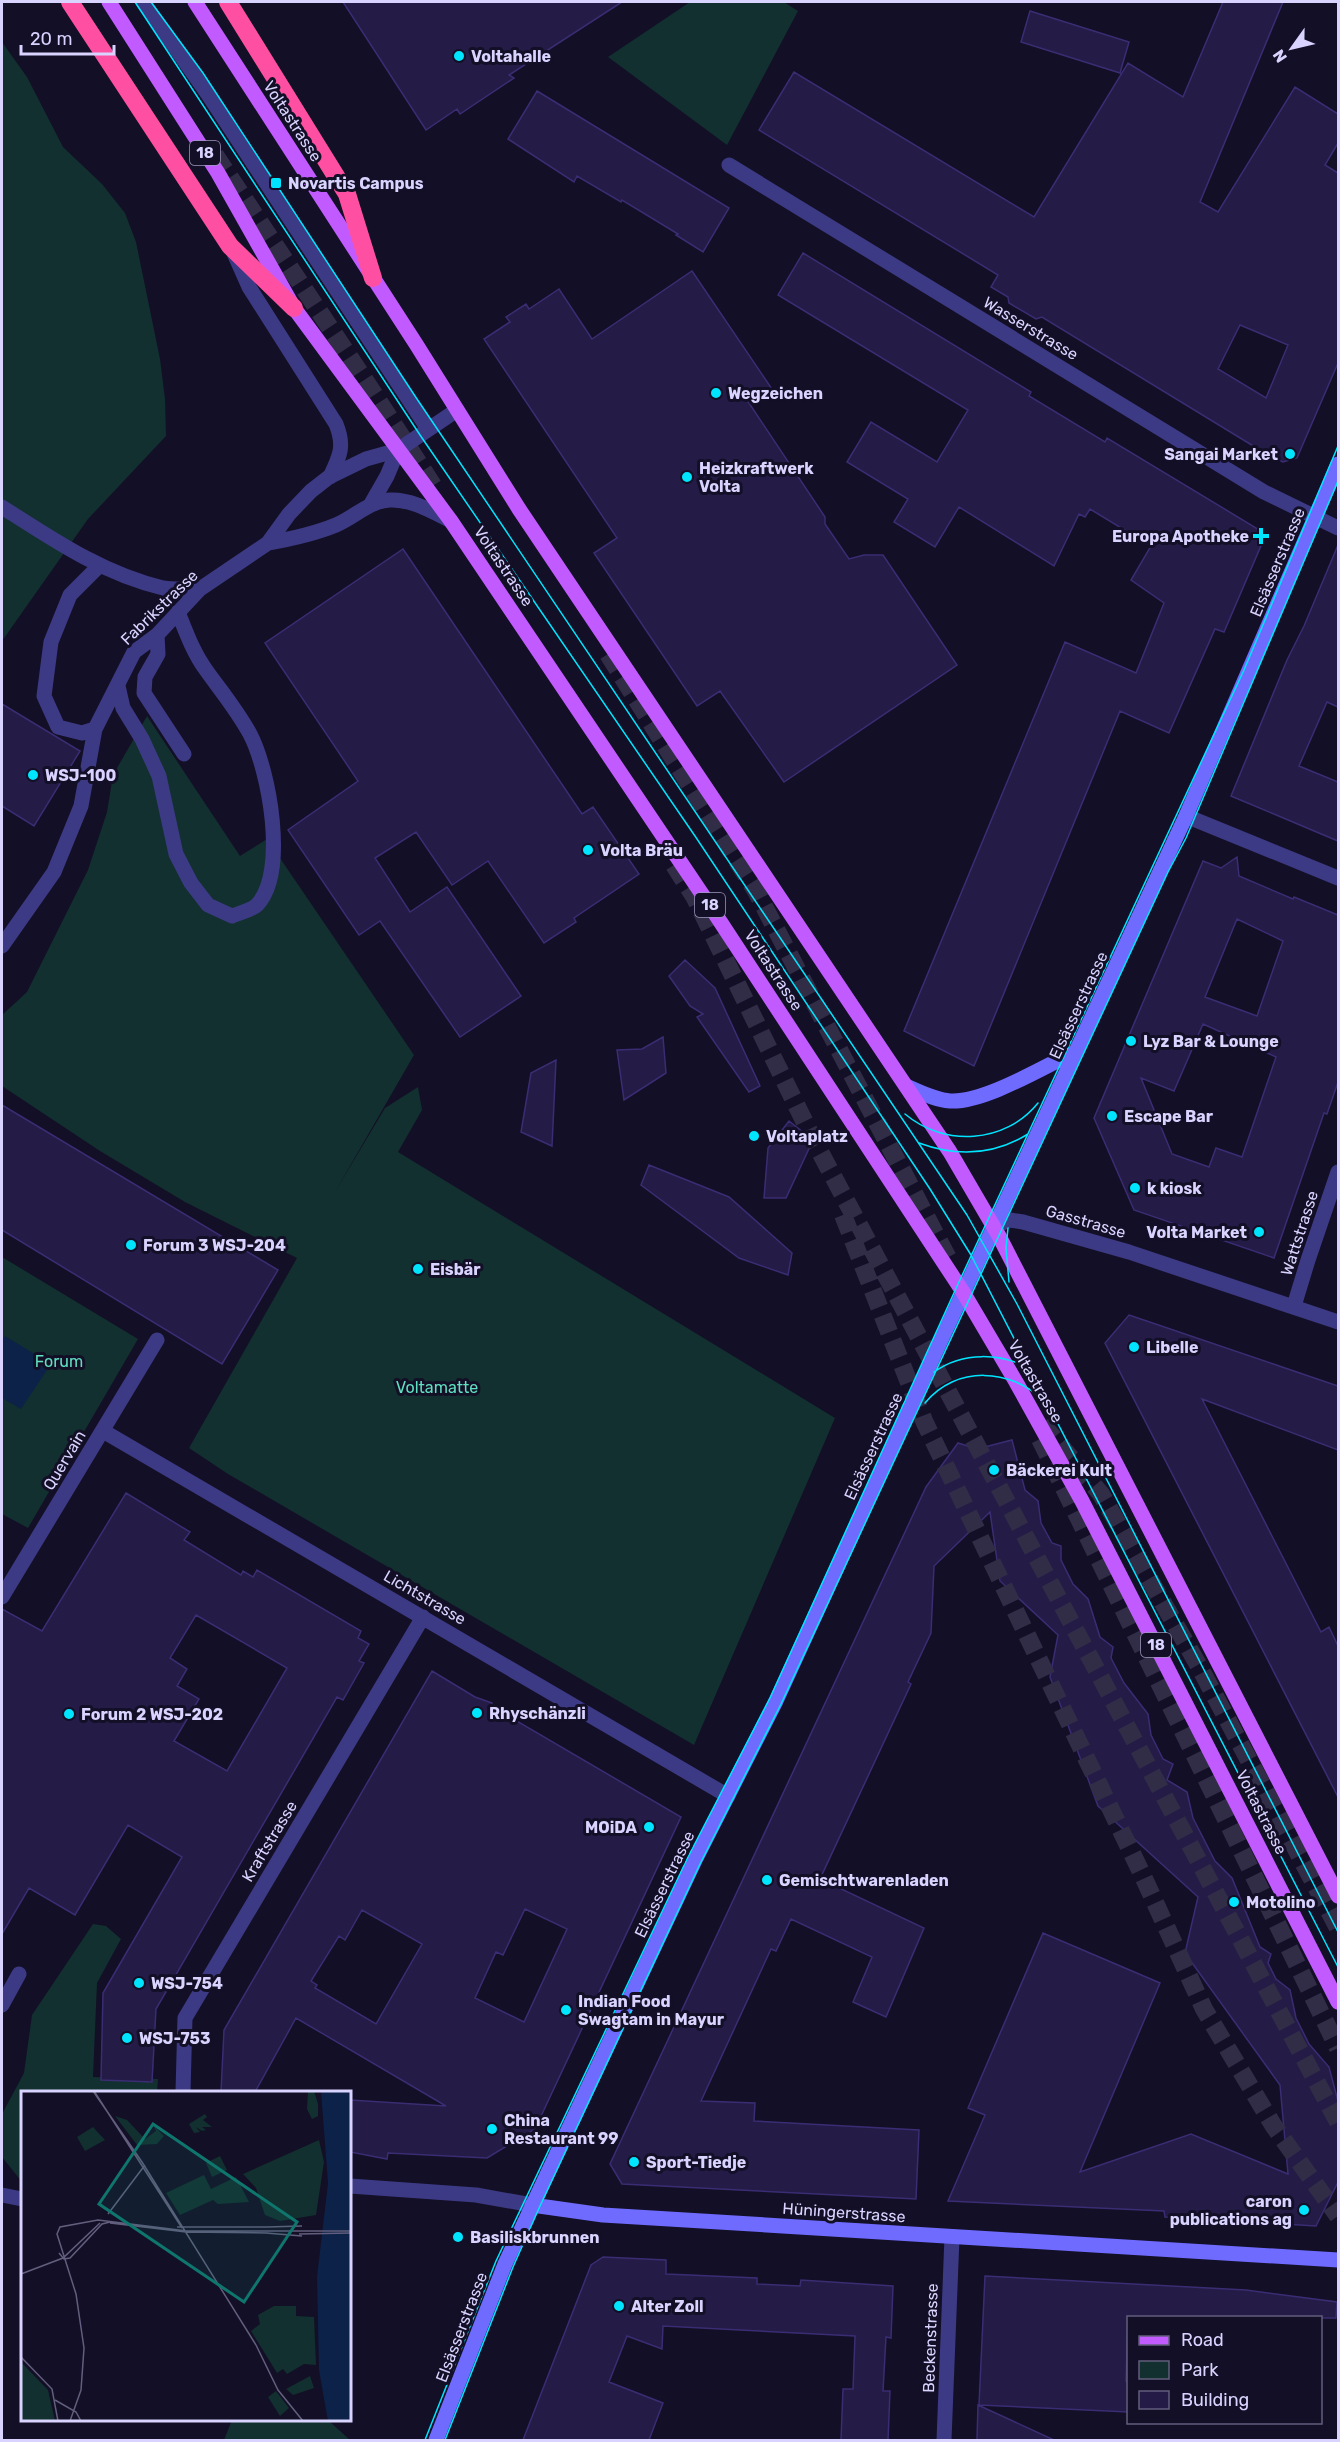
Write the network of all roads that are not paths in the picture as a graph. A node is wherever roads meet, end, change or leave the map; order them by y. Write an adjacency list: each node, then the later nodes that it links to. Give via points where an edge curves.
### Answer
1 (70, 2): 7 (highway)
2 (110, 2): 9 (main road, Voltastrasse / 18, via 218,173)
3 (143, 2): 11 (street)
4 (195, 2): 8 (main road, Voltastrasse)
5 (228, 2): 8 (highway, via 347,194)
6 (729, 165): 17 (street, Wasserstrasse, via 1264,492)
7 (230, 246): 9 (highway); 14 (street, via 249,287 336,423 342,443)
8 (373, 278): 10 (main road, Voltastrasse)
9 (294, 308): 12 (main road, Voltastrasse / 18)
10 (458, 410): 11 (street, Fabrikstrasse); 32 (main road, Voltastrasse, via 525,519)
11 (428, 429): 12 (street, Fabrikstrasse)
12 (398, 450): 14 (street, Fabrikstrasse, via 366,459); 15 (street, Fabrikstrasse); 18 (main road, Voltastrasse / 18)
13 (1338, 464): 17 (main road, Elsässerstrasse)
14 (329, 477): 20 (street, Fabrikstrasse, via 311,491)
15 (371, 504): 18 (street, Fabrikstrasse, via 404,501); 20 (street, Fabrikstrasse, via 337,524 302,537)
16 (2, 507): 21 (street)
17 (1316, 518): 19 (street, Wasserstrasse); 28 (main road, Elsässerstrasse)
18 (451, 521): 35 (main road, Voltastrasse / 18, via 704,896)
19 (1338, 528)
20 (268, 543): 22 (street, Fabrikstrasse)
21 (99, 566): 22 (street, via 164,588); 26 (street, via 70,595 51,642 44,696 58,727 82,733)
22 (200, 589): 23 (street, Fabrikstrasse)
23 (178, 612): 24 (street, Fabrikstrasse); 25 (street, via 189,642 233,703 251,736 264,771 274,858 269,883 256,906 232,916 208,905 191,883 176,854 159,776 123,708)
24 (157, 634): 25 (street, Fabrikstrasse, via 134,652); 27 (street, via 158,654 145,676 144,693)
25 (118, 686): 26 (street, Fabrikstrasse)
26 (95, 729): 30 (street, Fabrikstrasse, via 81,806 54,872)
27 (184, 754)
28 (1186, 816): 29 (street); 31 (main road, Elsässerstrasse)
29 (1338, 878)
30 (2, 946)
31 (1075, 1052): 32 (main road, via 993,1092 964,1100 939,1100); 34 (main road, Elsässerstrasse)
32 (906, 1086): 34 (main road, Voltastrasse)
33 (1338, 1172): 36 (street, Wattstrasse)
34 (994, 1226): 35 (main road, Elsässerstrasse); 36 (street, Gasstrasse, via 1010,1220 1023,1222); 43 (main road, Voltastrasse)
35 (963, 1292): 42 (main road, Elsässerstrasse); 45 (main road, Voltastrasse / 18, via 1071,1481)
36 (1294, 1306): 37 (street, Gasstrasse)
37 (1338, 1322)
38 (157, 1340): 39 (street, Quervain)
39 (103, 1431): 40 (street, Quervain); 41 (street, Lichtstrasse)
40 (2, 1597)
41 (423, 1617): 42 (street, Lichtstrasse); 47 (street, Kraftstrasse, via 185,2018)
42 (728, 1796): 51 (main road, Elsässerstrasse)
43 (1338, 1896)
44 (19, 1974): 46 (street)
45 (1338, 2002)
46 (2, 2005)
47 (183, 2091)
48 (351, 2186): 51 (street, Hüningerstrasse, via 476,2195)
49 (2, 2195): 50 (street)
50 (21, 2199)
51 (532, 2205): 52 (main road, Hüningerstrasse, via 603,2215); 54 (main road, Elsässerstrasse)
52 (952, 2237): 53 (main road, Hüningerstrasse); 55 (street, Beckenstrasse)
53 (1338, 2260)
54 (436, 2440)
55 (944, 2440)

